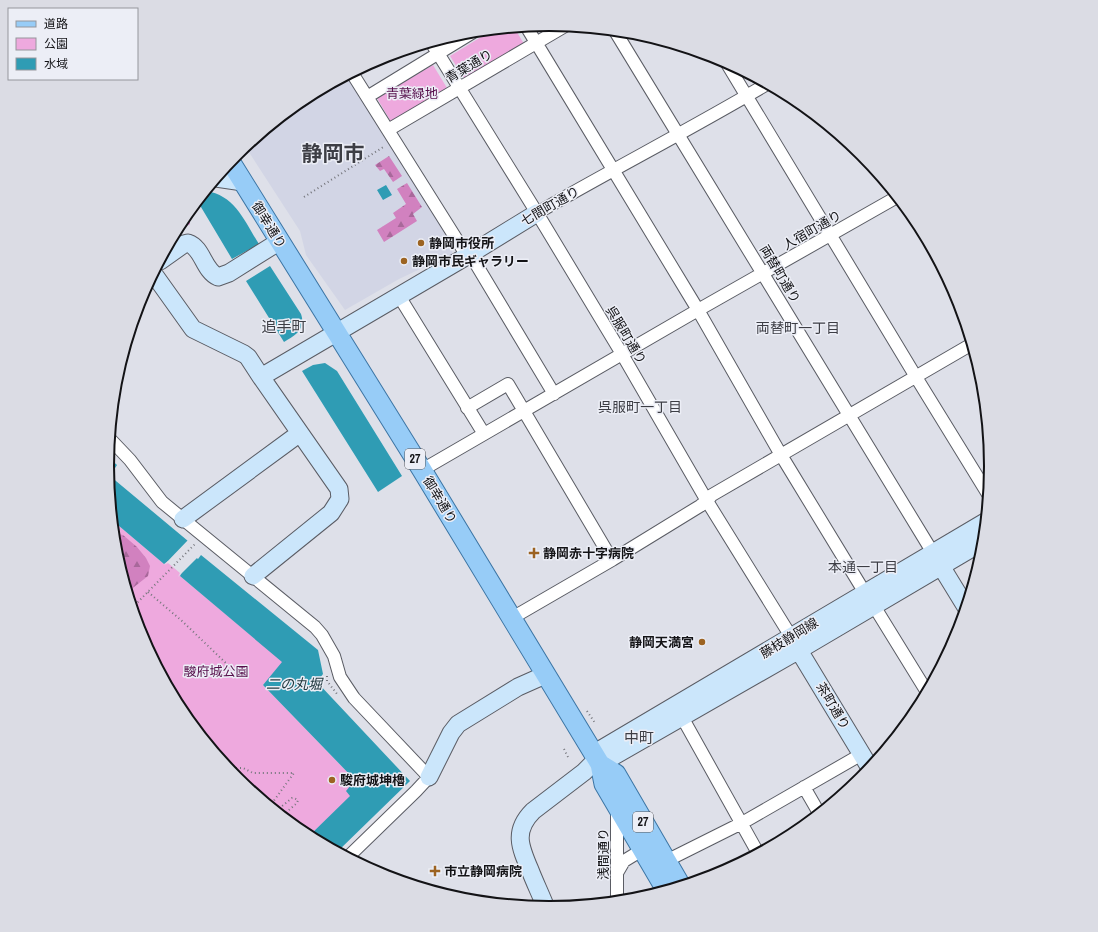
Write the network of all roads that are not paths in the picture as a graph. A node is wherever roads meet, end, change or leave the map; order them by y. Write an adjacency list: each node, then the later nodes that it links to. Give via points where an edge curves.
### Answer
1 (556, 31): 5 (street, 青葉通り)
2 (529, 32): 5 (street)
3 (619, 37): 15 (street, 両替町通り)
4 (461, 40): 7 (street, 青葉通り)
5 (536, 43): 11 (street, 青葉通り); 17 (street)
6 (434, 47): 7 (street, 呉服町通り)
7 (438, 54): 11 (street, 呉服町通り); 13 (street, 青葉通り)
8 (732, 72): 12 (street)
9 (355, 77): 13 (street)
10 (762, 87): 12 (street, 七間町通り)
11 (459, 89): 14 (street, 青葉通り); 21 (street, 呉服町通り)
12 (747, 96): 15 (street, 七間町通り); 22 (street)
13 (367, 98): 14 (street)
14 (388, 130): 25 (street)
15 (678, 135): 17 (street, 七間町通り); 26 (street, 両替町通り)
16 (233, 166): 19 (main road, 御幸通り / 27)
17 (613, 169): 21 (street, 七間町通り); 29 (street)
18 (222, 179): 19 (street)
19 (243, 182): 23 (main road, 御幸通り / 27)
20 (893, 199): 22 (street, 人宿町通り)
21 (536, 213): 25 (street, 七間町通り); 32 (street, 呉服町通り)
22 (831, 235): 26 (street, 人宿町通り); 34 (street)
23 (280, 241): 24 (street, via 218,277 214,275 195,246 184,244); 30 (main road, 御幸通り / 27)
24 (169, 255)
25 (469, 255): 28 (street, 七間町通り); 35 (street)
26 (763, 273): 29 (street, 人宿町通り); 38 (street, 両替町通り)
27 (157, 279): 33 (street, via 192,329 244,354)
28 (399, 296): 30 (street, 七間町通り); 36 (street)
29 (698, 310): 32 (street, 人宿町通り); 42 (street)
30 (336, 333): 33 (street, 七間町通り); 43 (main road, 御幸通り / 27)
31 (967, 347): 34 (street)
32 (622, 354): 35 (street, 人宿町通り); 45 (street, 呉服町通り)
33 (261, 377): 39 (street)
34 (916, 377): 38 (street); 44 (street)
35 (554, 394): 37 (street, 人宿町通り)
36 (467, 408): 37 (street, via 508,384); 40 (street)
37 (525, 411): 40 (street, 人宿町通り); 49 (street)
38 (849, 415): 42 (street); 50 (street, 両替町通り)
39 (300, 433): 46 (street); 51 (street, via 339,489 340,499 331,513)
40 (484, 434): 43 (street, 人宿町通り)
41 (115, 444): 46 (street, via 162,502)
42 (780, 455): 45 (street, via 712,495); 52 (street)
43 (422, 470): 54 (main road, 御幸通り / 27)
44 (983, 486)
45 (707, 501): 49 (street); 55 (street, 呉服町通り)
46 (182, 519): 51 (street)
47 (979, 527): 50 (street, 藤枝静岡線)
48 (977, 544): 50 (street, 藤枝静岡線)
49 (612, 560): 54 (street)
50 (937, 560): 52 (street, 藤枝静岡線); 53 (street)
51 (253, 576): 61 (street, via 322,635 334,656 340,677 354,698)
52 (870, 600): 55 (street, 藤枝静岡線); 57 (street)
53 (962, 601)
54 (512, 618): 56 (main road, 御幸通り / 27)
55 (795, 644): 58 (street, 藤枝静岡線); 59 (street, 藤枝静岡線); 60 (street, 茶町通り)
56 (545, 675): 59 (main road, 御幸通り / 27); 61 (street, via 518,687 458,724)
57 (924, 687)
58 (682, 717): 59 (street, 藤枝静岡線); 65 (street)
59 (597, 759): 63 (main road, 27, via 604,784); 69 (main road, 27, via 616,774); 74 (street, via 533,811 522,826 521,848)
60 (866, 761): 62 (street)
61 (429, 777): 68 (street)
62 (804, 787): 64 (street); 65 (street)
63 (617, 807): 67 (main road, 27); 70 (street, 浅間通り)
64 (817, 809)
65 (742, 823): 66 (street); 69 (street)
66 (756, 848)
67 (642, 850): 70 (street, via 624,861); 72 (main road, 27)
68 (352, 853)
69 (666, 860): 71 (main road, 27)
70 (616, 874): 73 (street, 浅間通り)
71 (678, 881)
72 (663, 886)
73 (617, 895)
74 (543, 901)

